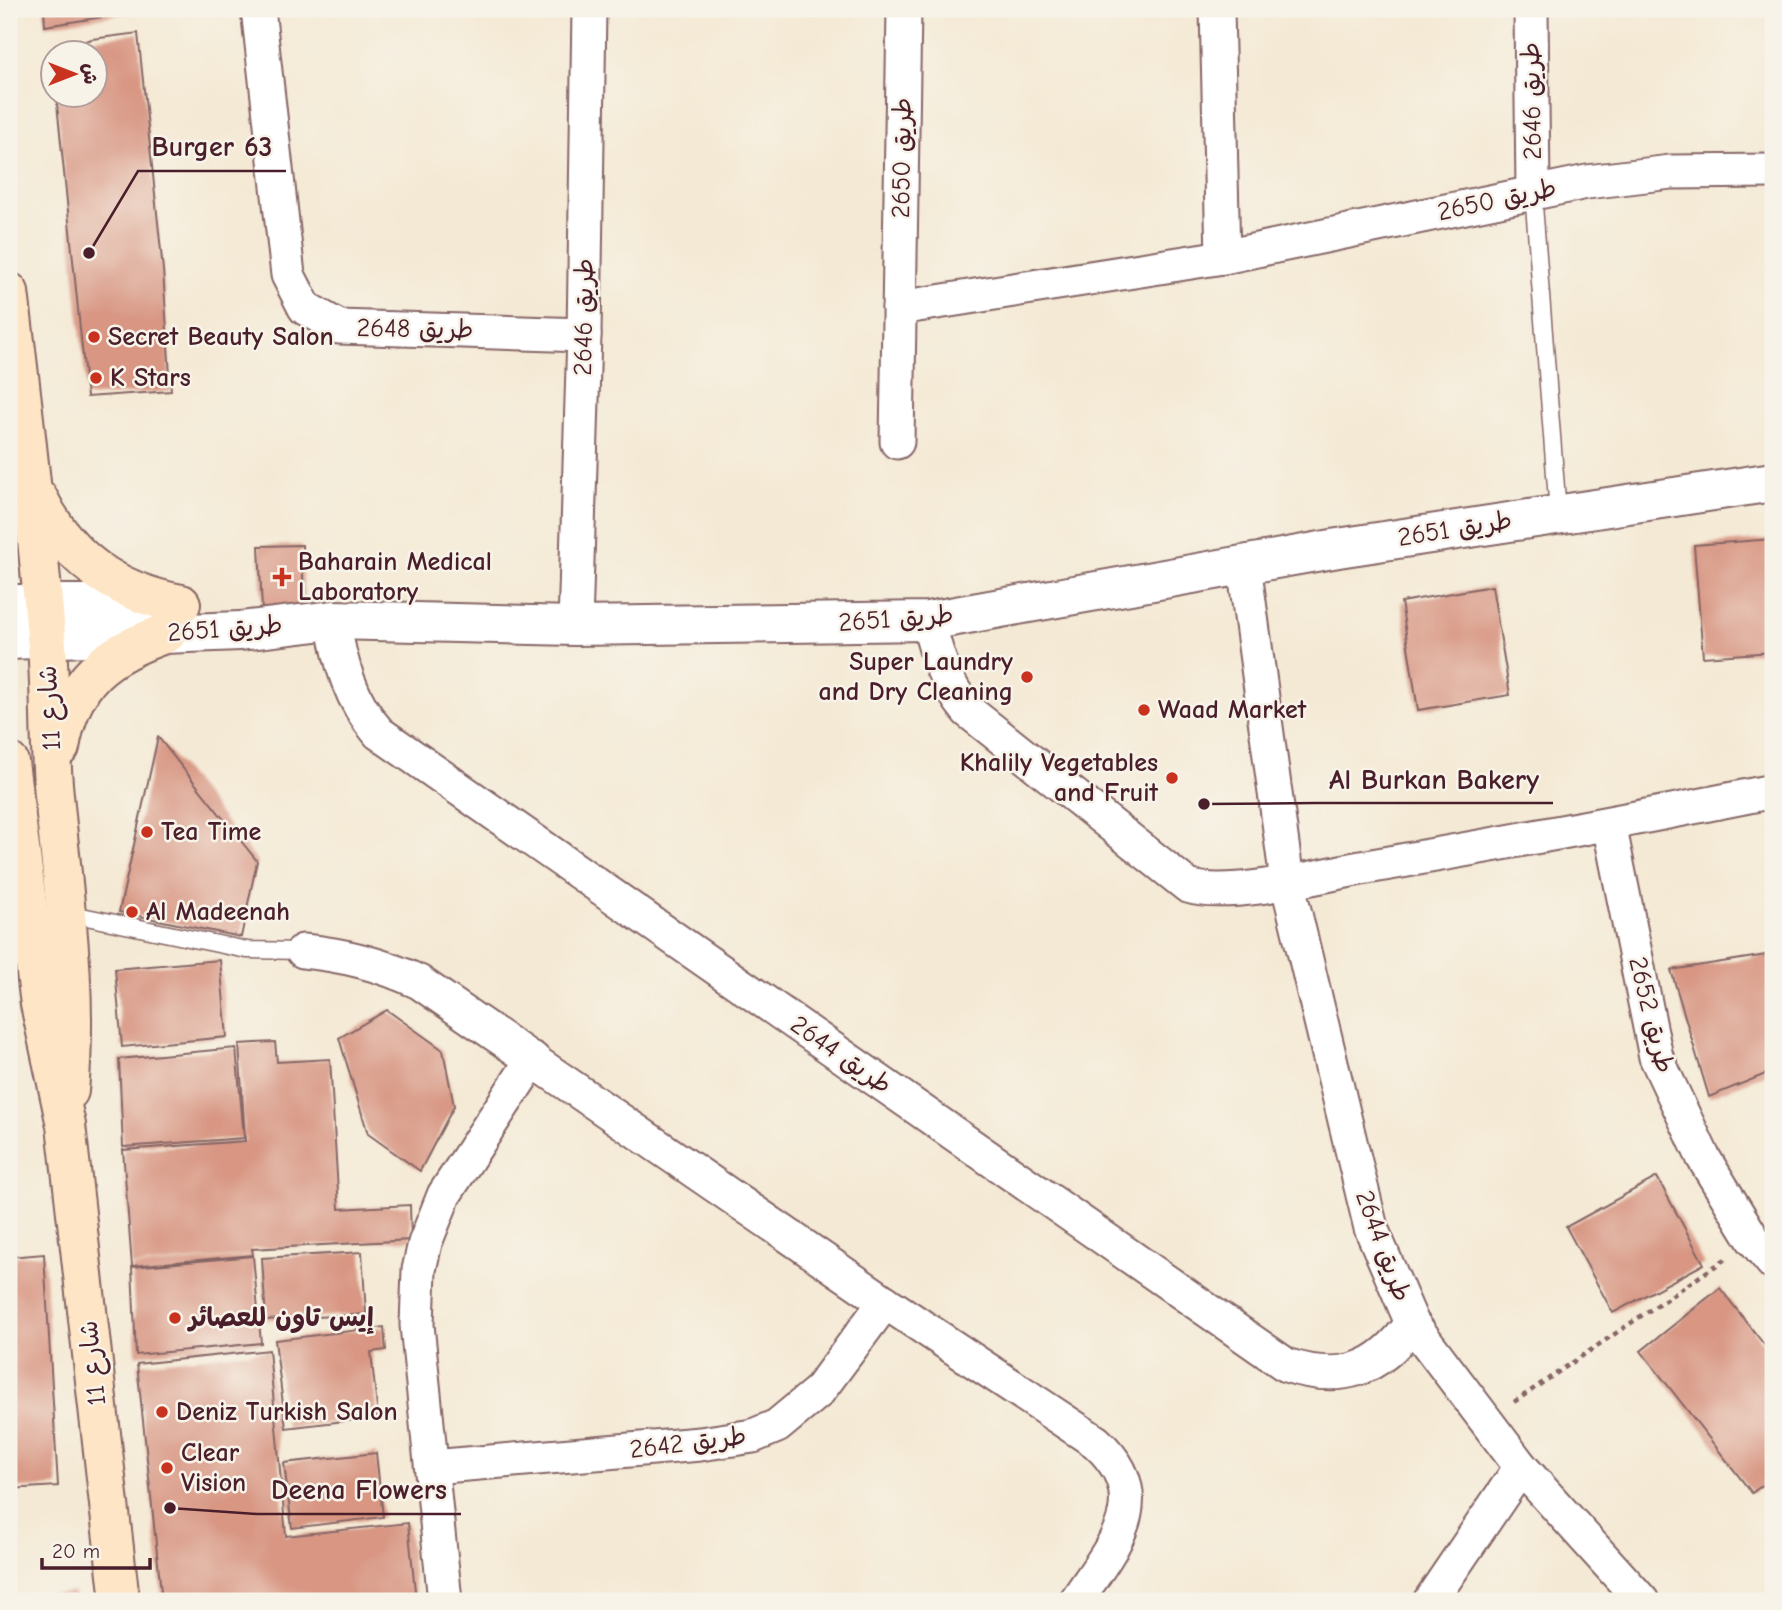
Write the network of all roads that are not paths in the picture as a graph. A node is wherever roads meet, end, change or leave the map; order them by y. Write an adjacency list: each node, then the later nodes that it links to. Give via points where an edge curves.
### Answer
1 (258, 9): 11 (street, طريق 2648, via 288,275 305,308 339,327)
2 (589, 9): 11 (street, طريق 2646)
3 (904, 9): 10 (street, طريق 2650)
4 (1217, 9): 8 (street)
5 (1531, 9): 7 (street, طريق 2646)
6 (1773, 171): 7 (street, طريق 2650, via 1671,172)
7 (1533, 192): 8 (street, طريق 2650); 15 (lane)
8 (1223, 257): 10 (street, طريق 2650)
9 (9, 292): 14 (main road, شارع 11)
10 (899, 308): 12 (street, طريق 2650)
11 (584, 335): 21 (street, طريق 2646)
12 (897, 442)
13 (1773, 482): 15 (street, طريق 2651)
14 (33, 488): 17 (main road, شارع 11); 18 (main road, via 67,544 91,567 149,598)
15 (1558, 513): 16 (street, طريق 2651)
16 (1244, 565): 20 (street, طريق 2651); 27 (street, طريق 2644)
17 (33, 615): 18 (street, طريق 2651); 22 (street, طريق 2651); 24 (main road, شارع 11)
18 (174, 619): 19 (street, طريق 2651, via 240,631); 24 (main road, via 96,670 72,703)
19 (333, 620): 21 (street, طريق 2651); 34 (street, طريق 2644, via 347,682 360,711 379,733 1286,1365 1334,1375 1357,1370 1379,1359)
20 (928, 621): 21 (street, طريق 2651); 27 (street, via 939,663 951,690 968,711 1188,886 1203,891)
21 (575, 626)
22 (9, 640)
23 (9, 762): 31 (main road, شارع 11, via 40,1004)
24 (53, 783): 28 (main road, شارع 11)
25 (1773, 791): 26 (street)
26 (1609, 824): 27 (street); 32 (street, طريق 2652, via 1656,1057 1703,1157)
27 (1287, 881): 34 (street, طريق 2644, via 1371,1228)
28 (67, 914): 29 (lane, via 247,950); 31 (main road, شارع 11, via 74,1041)
29 (303, 951): 30 (street, via 381,964 419,982)
30 (533, 1059): 33 (street); 35 (street, via 444,1195 425,1243 417,1325)
31 (66, 1125): 37 (main road, شارع 11)
32 (1763, 1251)
33 (885, 1302): 35 (street, طريق 2642, via 818,1392 778,1426 754,1436); 39 (street, via 1096,1442 1119,1468 1126,1485 1124,1524)
34 (1412, 1324): 36 (street, طريق 2644)
35 (432, 1467): 38 (street)
36 (1521, 1467): 40 (street); 41 (street, طريق 2644)
37 (120, 1601)
38 (445, 1601)
39 (1076, 1601)
40 (1430, 1601)
41 (1642, 1601)

